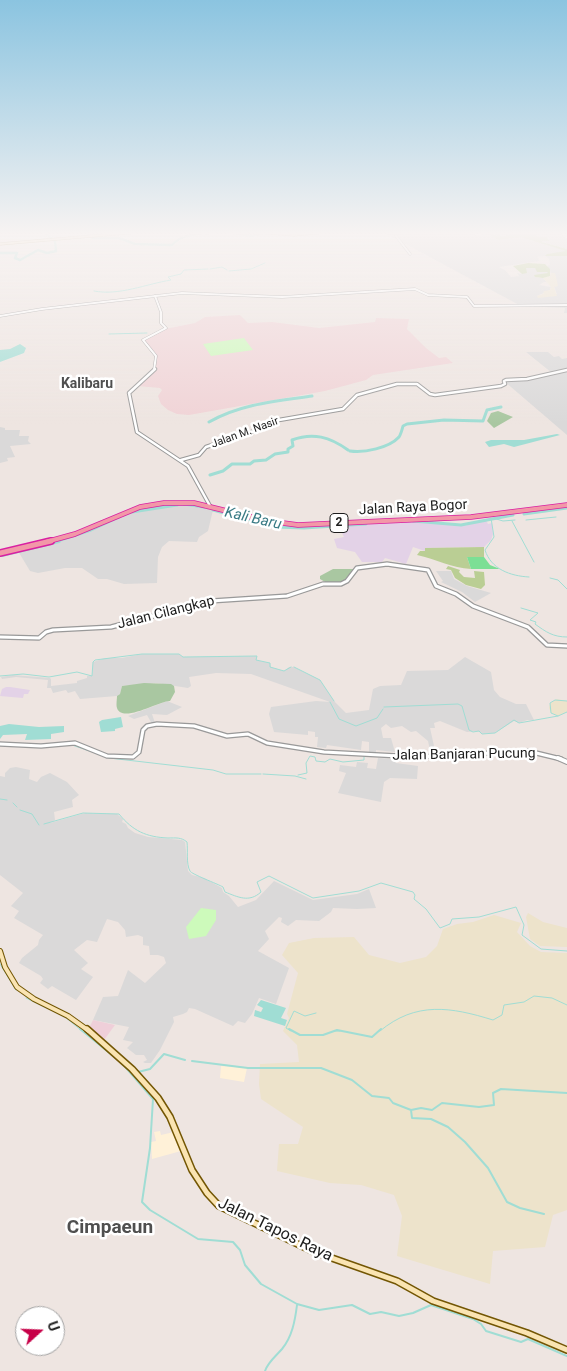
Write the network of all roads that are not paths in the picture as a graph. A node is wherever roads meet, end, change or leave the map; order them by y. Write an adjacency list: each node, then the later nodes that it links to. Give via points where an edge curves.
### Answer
1 (154, 296): 6 (street); 8 (street, via 161,312 161,324 166,328 143,340 156,355 154,369 129,393 136,430)
2 (235, 296): 3 (street)
3 (307, 296)
4 (447, 296): 5 (street, via 467,297 474,306)
5 (567, 305)
6 (0, 316)
7 (567, 370): 8 (street, Jalan M. Nasir, via 528,379 506,380 504,385 432,395 415,384 386,386 357,395 344,408 280,420 206,447 199,455)
8 (181, 460): 10 (street, via 190,468)
9 (567, 505): 10 (highway, Jalan Raya Bogor / 2, via 471,517 298,526)
10 (213, 506): 11 (highway, Jalan Raya Bogor / 2, via 179,502 140,507 80,532)
11 (0, 552)
12 (0, 637): 13 (street, Jalan Cilangkap, via 39,638 53,630 111,627 211,601 287,596 322,584 341,584 357,568 400,564 428,570 436,586 473,606 528,627 547,645)
13 (567, 646)
14 (0, 744): 15 (street, Jalan Banjaran Pucung, via 41,746 75,743 108,756 133,757 139,752 143,730 157,724 194,726 229,736 248,734 267,743 322,752 417,757 528,751)
15 (567, 762)
16 (0, 951): 17 (main road, Jalan Tapos Raya, via 14,985 35,1001 68,1016 89,1031 158,1098 172,1120 186,1157 208,1195 219,1206 321,1255 387,1277 433,1301)
17 (567, 1350)

